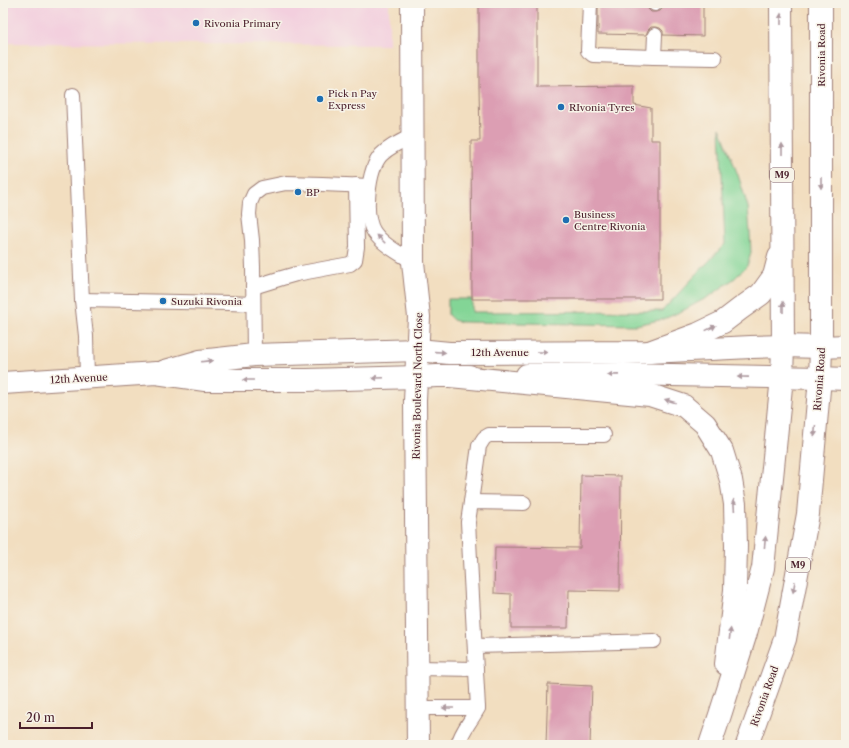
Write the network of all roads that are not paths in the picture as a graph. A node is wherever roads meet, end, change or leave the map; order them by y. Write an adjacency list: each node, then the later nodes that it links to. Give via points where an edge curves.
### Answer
1 (412, 3): 9 (main road, Rivonia Boulevard North Close)
2 (590, 3): 6 (lane, via 588,51 593,55)
3 (781, 3): 11 (main road, M9, one-way to 3)
4 (821, 3): 18 (main road, Rivonia Road / M9, one-way to 18)
5 (655, 35): 6 (lane)
6 (654, 57): 7 (lane)
7 (715, 58)
8 (73, 95): 14 (lane)
9 (413, 136): 10 (lane, via 390,147 380,157); 12 (main road, Rivonia Boulevard North Close)
10 (362, 185): 12 (lane, one-way to 10, via 391,248 373,231); 13 (lane, via 355,260 350,264 296,274); 13 (lane, via 286,183 262,188 254,194 249,214)
11 (783, 243): 16 (main road, M9, one-way to 11); 20 (main road, one-way to 11, via 724,322 761,294 774,276)
12 (413, 262): 19 (main road, Rivonia Boulevard North Close, via 419,317)
13 (253, 287): 15 (lane)
14 (82, 300): 15 (lane); 25 (lane)
15 (253, 304): 21 (lane)
16 (783, 346): 18 (main road, 12th Avenue); 20 (main road, 12th Avenue); 26 (main road, M9)
17 (846, 346): 18 (main road, 12th Avenue)
18 (821, 347): 27 (main road, Rivonia Road / M9)
19 (418, 350): 20 (main road, 12th Avenue, one-way to 20, via 448,353); 21 (main road, 12th Avenue); 24 (main road, Rivonia Boulevard North Close)
20 (649, 352)
21 (254, 355): 22 (main road, 12th Avenue, one-way to 21, via 200,361)
22 (156, 373): 24 (main road, 12th Avenue, one-way to 22, via 205,380); 25 (main road, 12th Avenue)
23 (450, 376): 24 (main road, 12th Avenue); 26 (main road, 12th Avenue, one-way to 23, via 624,374); 39 (main road, one-way to 23, via 735,590 735,504 722,451 705,424 684,406 650,395)
24 (417, 377): 35 (main road, Rivonia Boulevard North Close)
25 (87, 378): 29 (main road, 12th Avenue)
26 (782, 378): 27 (main road, 12th Avenue); 39 (main road, M9, one-way to 26, via 746,633 762,568)
27 (820, 378): 28 (main road, 12th Avenue); 43 (main road, Rivonia Road / M9, one-way to 43, via 808,514 785,639)
28 (846, 378)
29 (3, 383)
30 (604, 434): 31 (lane, via 489,435 479,446)
31 (471, 502): 32 (lane); 34 (lane, via 468,522)
32 (524, 503)
33 (654, 641): 34 (lane)
34 (475, 646): 36 (lane)
35 (417, 668): 36 (lane); 37 (main road, Rivonia Boulevard North Close)
36 (476, 669): 38 (lane)
37 (418, 708): 38 (lane, one-way to 37); 40 (main road, Rivonia Boulevard North Close)
38 (478, 708): 41 (lane, via 459,738)
39 (720, 715): 42 (main road, M9)
40 (418, 745)
41 (458, 745)
42 (710, 745)
43 (747, 745)

